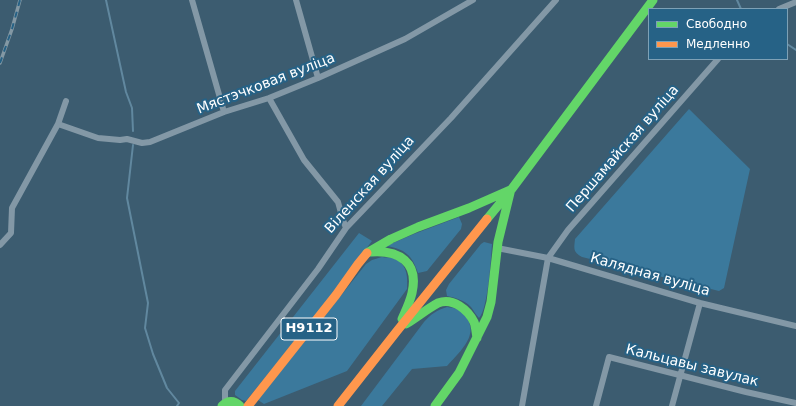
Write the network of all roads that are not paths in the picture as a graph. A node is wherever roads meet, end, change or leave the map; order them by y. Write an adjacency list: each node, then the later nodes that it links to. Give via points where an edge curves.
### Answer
1 (192, 0): 12 (street)
2 (296, 0): 9 (street)
3 (473, 0): 9 (street, Мястэчковая вуліца, via 405,39)
4 (556, 0): 15 (street, Віленская вуліца, via 451,118)
5 (653, 0): 14 (main road)
6 (796, 2): 7 (street)
7 (781, 8)
8 (717, 60): 19 (street, Першамайская вуліца, via 568,230)
9 (318, 78): 10 (street, Мястэчковая вуліца)
10 (269, 98): 12 (street, Мястэчковая вуліца); 15 (street, via 304,160 338,202)
11 (66, 101): 13 (street)
12 (224, 112): 13 (street, Мястэчковая вуліца, via 142,143 128,139 98,138)
13 (58, 124): 16 (street, via 12,208 11,233)
14 (511, 190): 17 (main road); 18 (main road, Н9112, via 418,227); 22 (main road)
15 (346, 228): 26 (street, Віленская вуліца, via 318,269 225,390)
16 (0, 245)
17 (497, 248): 19 (street, Калядная вуліца); 23 (main road, via 488,317)
18 (367, 253): 22 (main road, via 377,251 397,254 412,269 413,287); 27 (main road, Н9112)
19 (548, 258): 20 (street, Калядная вуліца); 31 (street)
20 (700, 303): 21 (street, Калядная вуліца); 24 (street)
21 (796, 326)
22 (397, 330): 23 (main road, via 444,301 466,310 476,328); 29 (main road)
23 (476, 338): 30 (main road, via 459,373)
24 (680, 375): 25 (street, Кальцавы завулак); 32 (street, Кальцавы завулак, via 609,357); 33 (street)
25 (796, 403)
26 (223, 405): 28 (main road, Н9112, via 234,402)
27 (246, 405): 28 (main road, Н9112)
28 (240, 406)
29 (338, 406)
30 (435, 406)
31 (522, 406)
32 (596, 406)
33 (672, 406)

